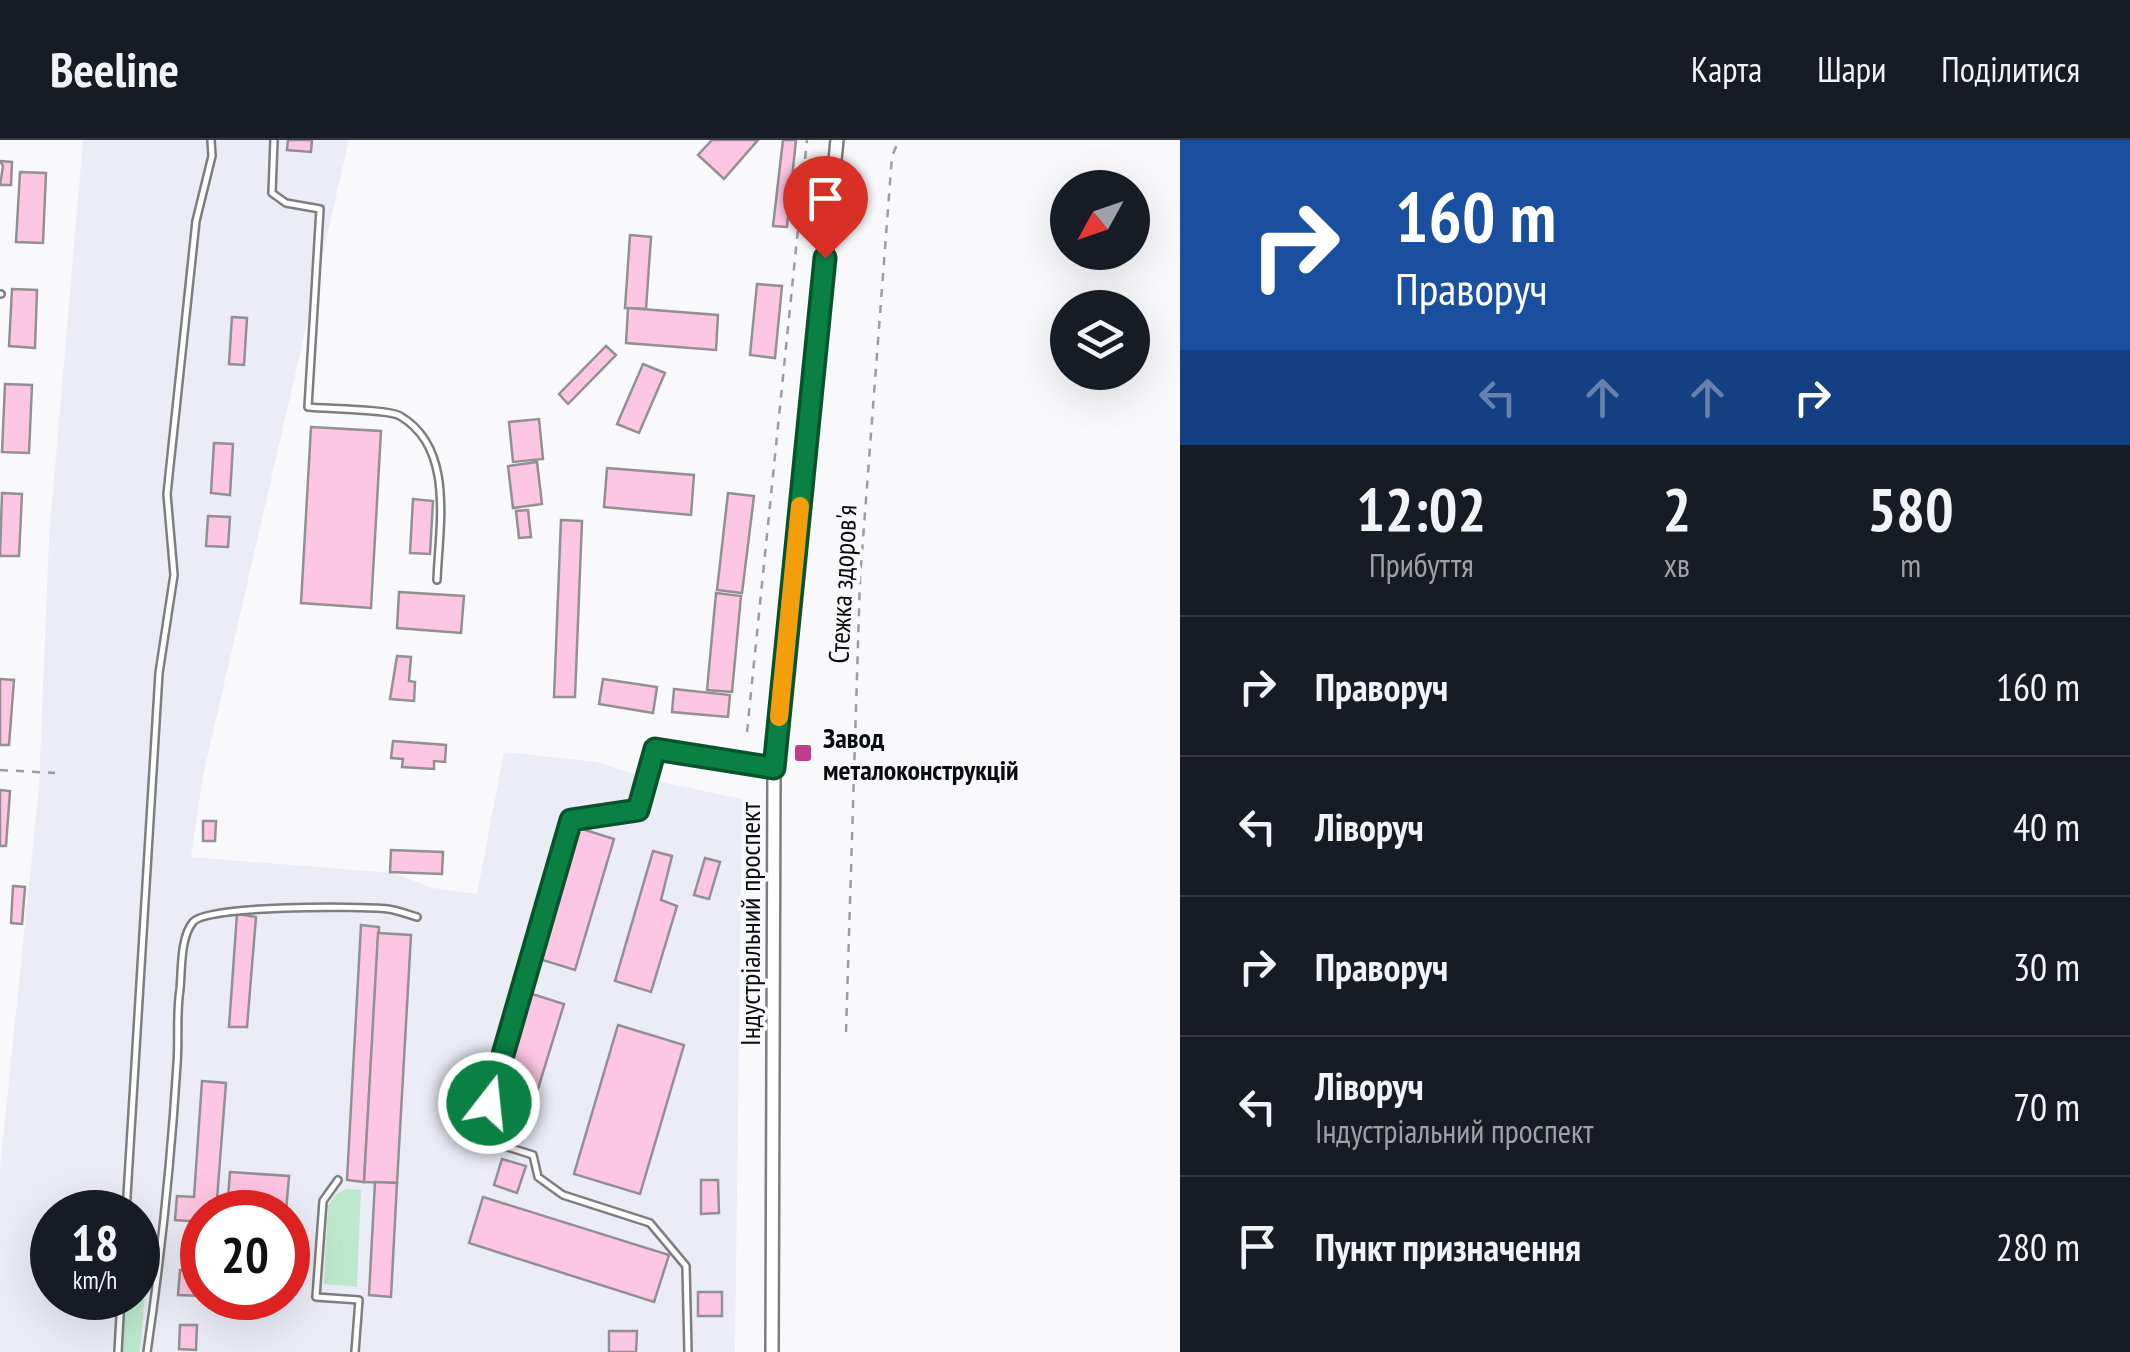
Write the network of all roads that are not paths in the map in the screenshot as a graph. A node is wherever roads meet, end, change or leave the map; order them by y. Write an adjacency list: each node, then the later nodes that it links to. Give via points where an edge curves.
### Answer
1 (211, 140): 8 (lane, via 167,494 174,575 159,673)
2 (274, 140): 4 (lane, via 272,192 320,209 308,407 398,414 428,443 441,486)
3 (837, 140): 5 (street, Індустріальний проспект)
4 (437, 580)
5 (774, 768): 13 (lane, via 655,749 638,810 571,820 479,1138 533,1155 538,1177 563,1195 650,1223 686,1266); 14 (street, Індустріальний проспект)
6 (417, 918): 11 (lane, via 352,908 238,910 194,920 177,1007 164,1223)
7 (338, 1180): 12 (lane, via 323,1201 316,1297 359,1300)
8 (127, 1190)
9 (120, 1320): 10 (lane)
10 (118, 1352)
11 (147, 1352)
12 (355, 1352)
13 (688, 1352)
14 (772, 1352)

